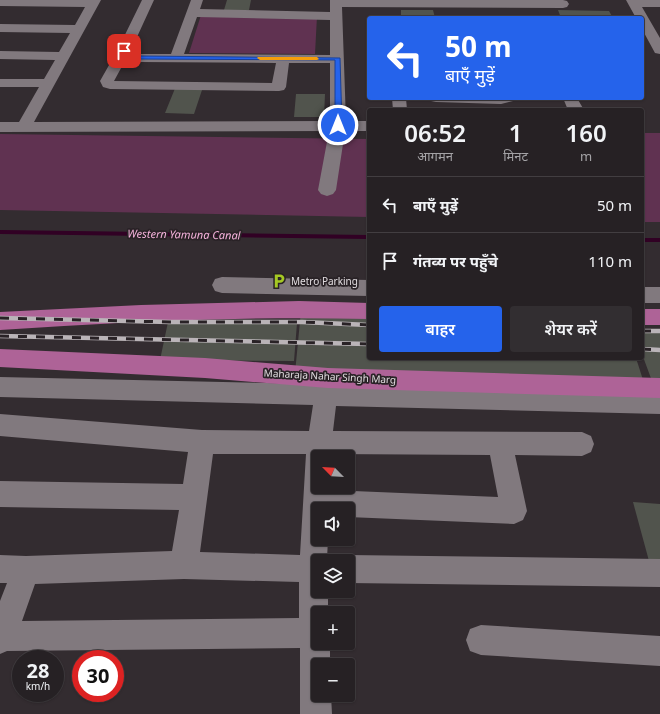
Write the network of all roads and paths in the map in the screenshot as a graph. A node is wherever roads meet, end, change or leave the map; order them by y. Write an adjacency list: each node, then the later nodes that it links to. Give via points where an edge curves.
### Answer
1 (148, 0): 21 (street)
2 (197, 0): 12 (street)
3 (633, 1): 9 (street); 16 (street)
4 (0, 2): 5 (street)
5 (94, 2): 19 (street)
6 (386, 2): 7 (street); 11 (street); 13 (street)
7 (441, 3): 8 (street); 14 (street)
8 (521, 3): 10 (street); 15 (street)
9 (660, 3)
10 (563, 4)
11 (337, 6): 12 (street); 27 (street)
12 (192, 13): 25 (street)
13 (388, 16)
14 (442, 16)
15 (533, 16)
16 (641, 16)
17 (644, 21): 20 (street)
18 (0, 28): 19 (street)
19 (79, 29): 23 (street)
20 (660, 50)
21 (124, 51): 24 (street, via 128,55 140,58); 30 (street, via 107,81 108,84)
22 (0, 55): 23 (street)
23 (64, 56): 29 (street)
24 (157, 58): 25 (street); 30 (street)
25 (176, 58): 26 (street)
26 (283, 58): 27 (street); 30 (street, via 279,87)
27 (338, 59): 31 (street)
28 (0, 83): 29 (street)
29 (49, 83): 34 (street)
30 (147, 85)
31 (338, 125): 32 (street); 34 (street); 35 (street)
32 (367, 126)
33 (0, 127): 34 (street)
34 (24, 127)
35 (327, 190)
36 (222, 285): 37 (street)
37 (266, 285): 38 (street); 41 (street)
38 (367, 288)
39 (644, 294): 40 (street)
40 (660, 295)
41 (262, 310): 42 (main road); 45 (main road, via 141,313)
42 (367, 311)
43 (644, 317): 44 (main road)
44 (660, 317)
45 (0, 321)
46 (0, 358): 47 (main road)
47 (29, 360): 48 (main road); 49 (main road)
48 (0, 375)
49 (205, 380): 50 (street); 51 (street)
50 (327, 386): 52 (main road, Maharaja Nahar Singh Marg); 53 (street); 58 (street)
51 (0, 387)
52 (660, 388)
53 (660, 402)
54 (0, 425): 55 (street)
55 (202, 442): 60 (street); 63 (street)
56 (500, 443): 57 (street); 59 (street); 65 (street, via 514,511)
57 (582, 444)
58 (318, 450)
59 (355, 450)
60 (311, 451)
61 (0, 494): 63 (street)
62 (316, 494): 64 (street)
63 (193, 497): 66 (street)
64 (316, 502)
65 (355, 504)
66 (184, 565): 67 (street); 68 (street)
67 (13, 569): 72 (street)
68 (311, 569)
69 (355, 569): 70 (street)
70 (660, 573)
71 (311, 633): 72 (street)
72 (0, 637)
73 (481, 640): 75 (street)
74 (315, 650): 76 (street)
75 (660, 651)
76 (316, 714)

